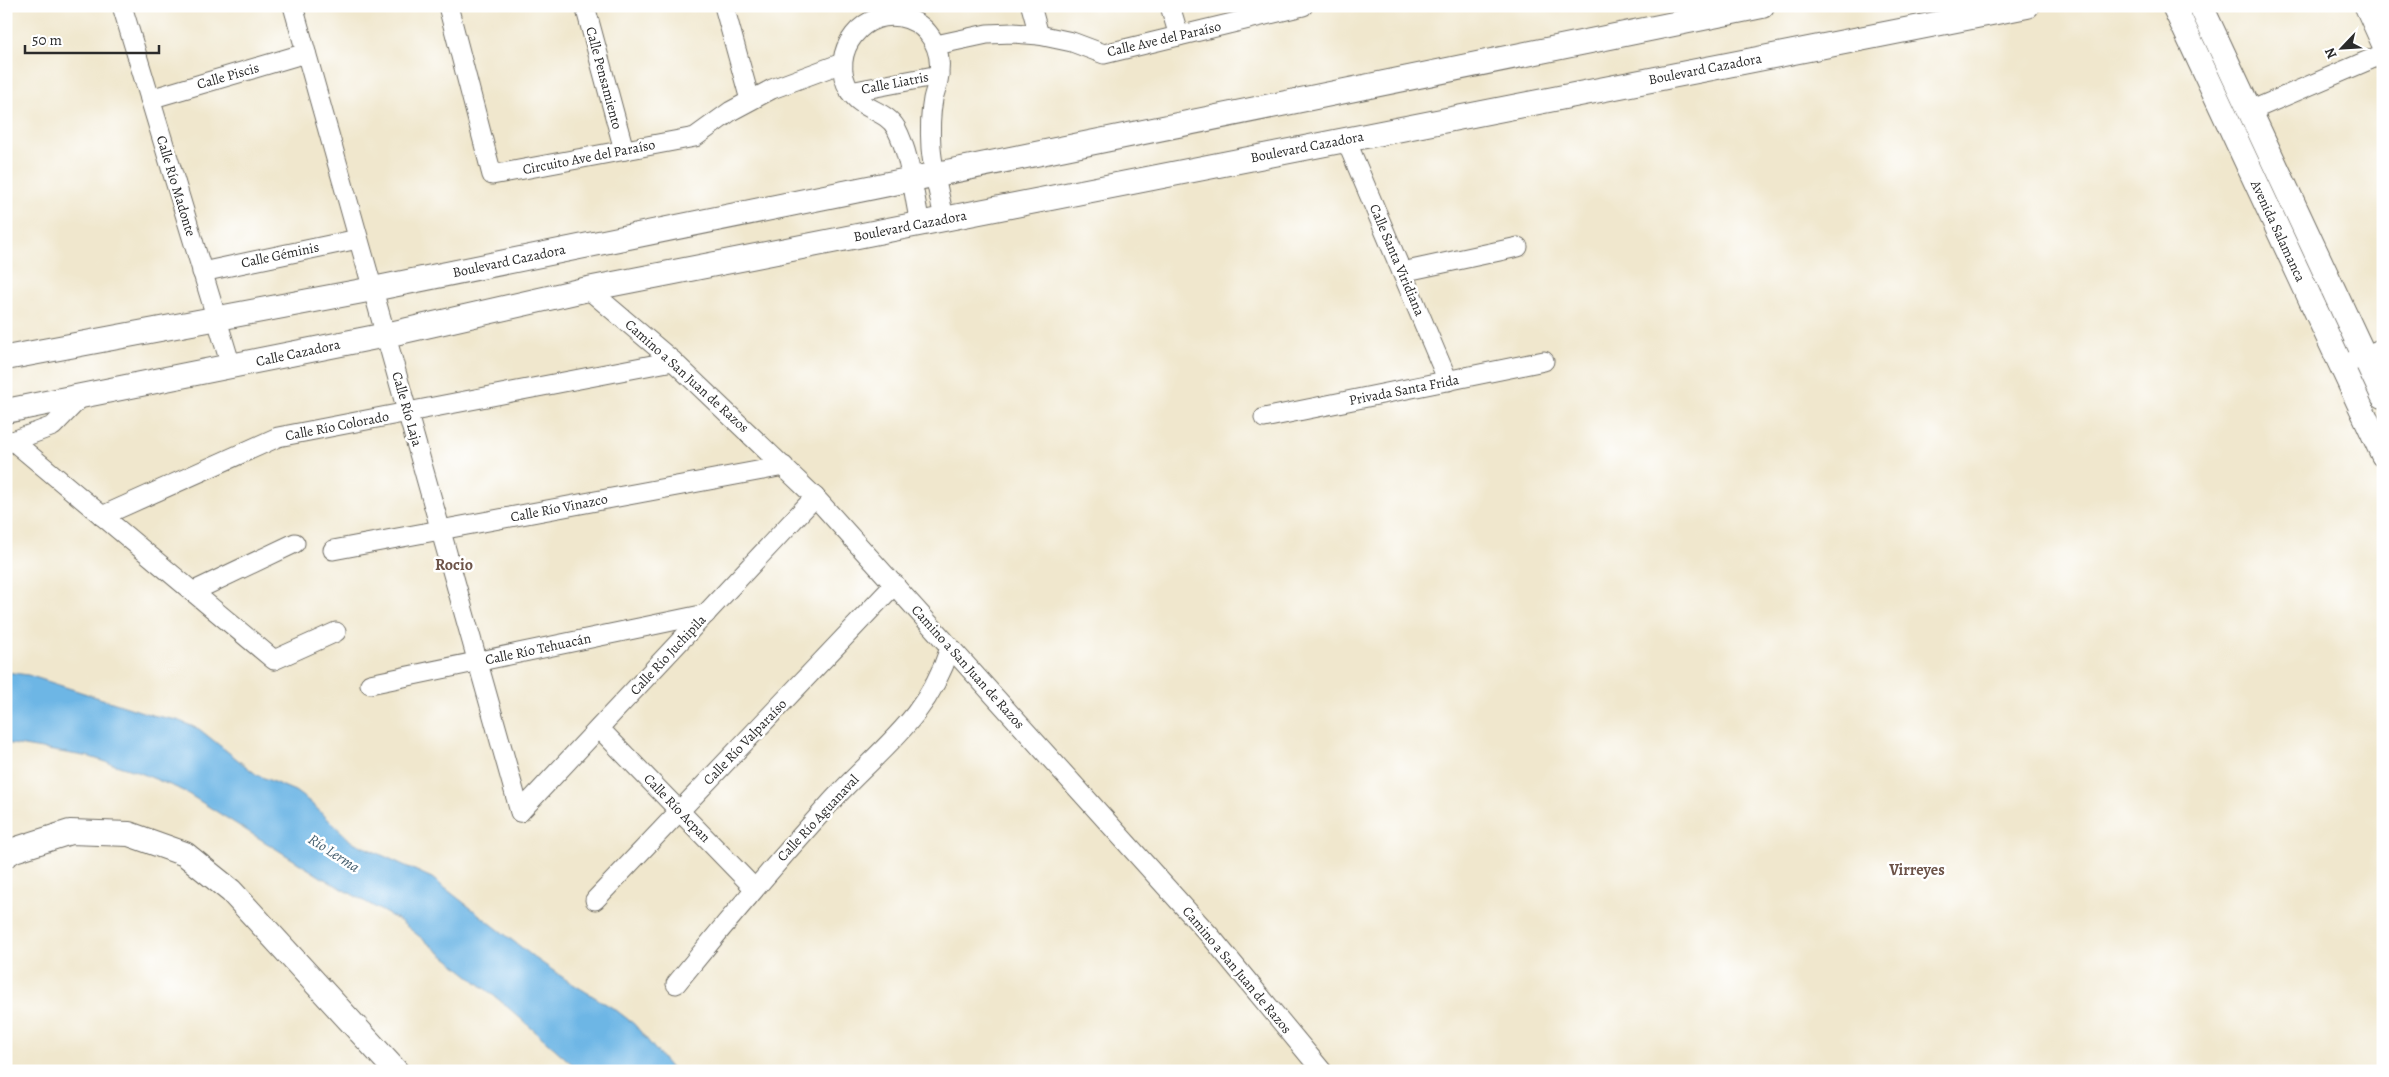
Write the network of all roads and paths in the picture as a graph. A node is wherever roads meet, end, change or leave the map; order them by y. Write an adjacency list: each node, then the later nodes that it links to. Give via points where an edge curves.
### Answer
1 (122, 6): 25 (street, Calle Río Madonte)
2 (293, 6): 20 (street, Calle Río Laja)
3 (448, 6): 29 (street, Circuito Ave del Paraíso, via 492,175)
4 (585, 6): 29 (street, Calle Pensamiento)
5 (724, 6): 26 (street)
6 (1031, 6): 16 (street)
7 (1170, 6): 17 (street)
8 (1303, 6): 17 (street, Calle Ave del Paraíso)
9 (1762, 6): 30 (street, Boulevard Cazadora)
10 (2027, 6): 28 (street, Boulevard Cazadora)
11 (2174, 6): 47 (street, Avenida Salamanca)
12 (2201, 6): 27 (street, Avenida Salamanca)
13 (2364, 6): 19 (street)
14 (893, 11): 15 (street); 18 (street, via 919,25)
15 (868, 14): 22 (street, via 850,38)
16 (1039, 35): 17 (street, Calle Ave del Paraíso, via 1072,42 1104,54); 18 (street, Calle Ave del Paraíso, via 987,34)
17 (1179, 36)
18 (936, 45): 23 (street, Calle Liatris)
19 (2383, 48)
20 (306, 53): 25 (street, Calle Piscis); 34 (street, Calle Río Laja)
21 (2383, 54): 27 (street)
22 (842, 63): 24 (street, Calle Liatris); 26 (street, Circuito Ave del Paraíso, via 795,79)
23 (939, 75): 24 (street, Calle Liatris); 30 (street, Calle Liatris, via 931,124)
24 (850, 92): 31 (street, Calle Liatris, via 863,106 889,119 896,128)
25 (150, 99): 36 (street, Calle Río Madonte)
26 (750, 100): 29 (street, Circuito Ave del Paraíso, via 695,137)
27 (2250, 112): 42 (street, Avenida Salamanca)
28 (1346, 140): 32 (street, Boulevard Cazadora); 37 (street, Calle Santa Viridiana)
29 (624, 150)
30 (936, 175): 31 (street, Boulevard Cazadora); 32 (street, Calle Liatris)
31 (911, 180): 33 (street, Calle Liatris); 38 (street, Boulevard Cazadora)
32 (944, 219): 33 (street, Boulevard Cazadora)
33 (920, 224): 39 (street, Boulevard Cazadora)
34 (358, 239): 36 (street, Calle Géminis); 38 (street, Calle Río Laja)
35 (1518, 246): 37 (street)
36 (202, 272): 40 (street, Calle Río Madonte)
37 (1402, 272): 48 (street, Calle Santa Viridiana)
38 (373, 289): 40 (street); 41 (street, Calle Río Laja)
39 (588, 289): 41 (street, Calle Cazadora); 44 (street, Camino a San Juan de Razos)
40 (217, 320): 43 (street); 46 (street, Calle Río Madonte)
41 (386, 335): 46 (street, Calle Cazadora); 52 (street, Calle Río Laja)
42 (2373, 352): 47 (street); 50 (street, Avenida Salamanca)
43 (6, 358)
44 (673, 361): 52 (street, Calle Río Colorado); 56 (street, Camino a San Juan de Razos)
45 (1544, 361): 48 (street, Privada Santa Frida)
46 (231, 366): 49 (street, Calle Cazadora)
47 (2341, 366): 55 (street, Avenida Salamanca)
48 (1448, 381): 53 (street, Privada Santa Frida)
49 (82, 396): 51 (street, Calle Cazadora); 54 (street, via 53,426)
50 (2383, 396)
51 (6, 411)
52 (408, 413): 58 (street, Calle Río Colorado, via 278,437); 59 (street, Calle Río Laja)
53 (1264, 418)
54 (10, 440): 58 (street)
55 (2383, 455)
56 (784, 466): 57 (street, Camino a San Juan de Razos); 59 (street, Calle Río Vinazco)
57 (814, 497): 62 (street, Camino a San Juan de Razos); 64 (street, Calle Río Juchipila)
58 (102, 516): 63 (street)
59 (441, 530): 61 (street, Calle Río Vinazco); 67 (street, Calle Río Laja)
60 (295, 543): 63 (street)
61 (333, 550)
62 (895, 584): 66 (street, Camino a San Juan de Razos); 70 (street, Calle Río Valparaíso)
63 (192, 592): 65 (street, via 274,660)
64 (706, 614): 67 (street, Calle Río Tehuacán); 69 (street, Calle Río Juchipila)
65 (336, 632)
66 (950, 648): 73 (street, Calle Río Aguanaval, via 942,671 917,715 833,800); 77 (street, Camino a San Juan de Razos, via 1212,938)
67 (478, 661): 68 (street, Calle Río Tehuacán); 71 (street, Calle Río Laja)
68 (370, 684)
69 (599, 728): 70 (street, Calle Río Acpan); 71 (street, Calle Río Juchipila)
70 (679, 811): 73 (street, Calle Río Acpan); 74 (street, Calle Río Valparaíso)
71 (520, 812)
72 (6, 855): 76 (street, via 70,832 129,834 184,854 230,891)
73 (754, 888): 75 (street, Calle Río Aguanaval)
74 (595, 900)
75 (676, 984)
76 (396, 1071)
77 (1322, 1071)

